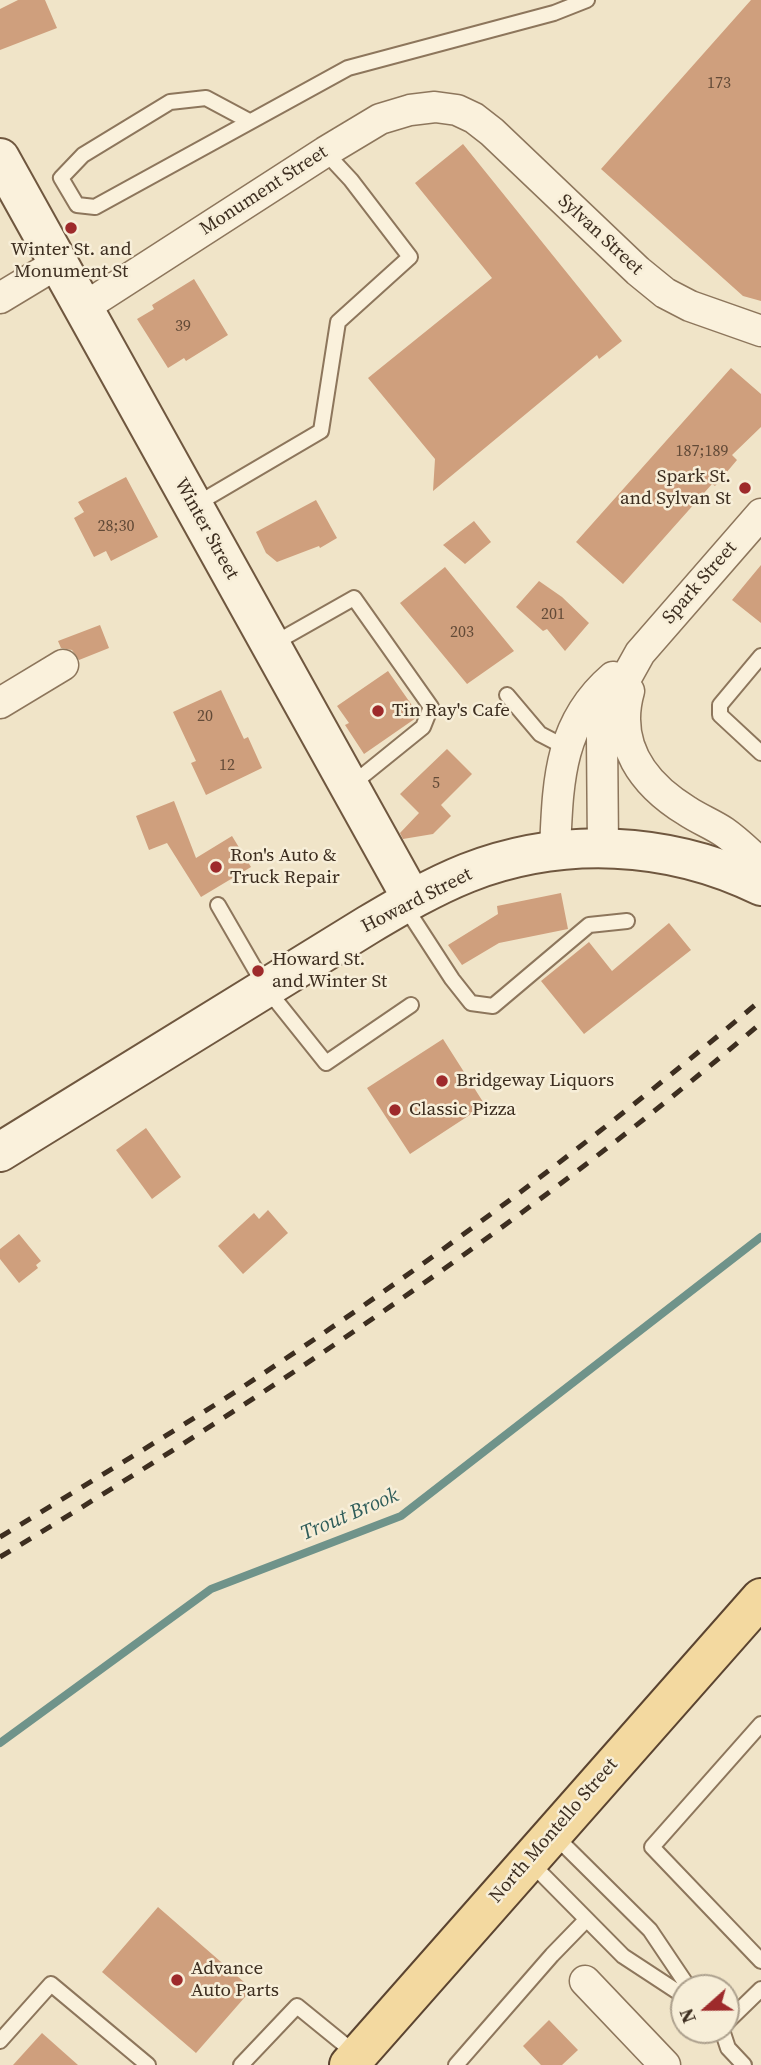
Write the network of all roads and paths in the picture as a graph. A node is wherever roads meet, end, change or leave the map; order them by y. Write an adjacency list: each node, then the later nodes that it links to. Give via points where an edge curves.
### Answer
1 (587, 0): 3 (lane, via 348,68)
2 (457, 110): 4 (street, Monument Street, via 423,108 380,119); 9 (street, Sylvan Street, via 492,132 665,293)
3 (249, 121): 3 (lane, via 95,207 77,205 61,178 83,155 170,102 206,98)
4 (325, 152): 8 (street, Monument Street); 10 (lane, via 410,257 338,322 321,431)
5 (0, 158): 6 (main road, Winter Street)
6 (58, 263): 7 (street); 8 (main road, Winter Street)
7 (0, 298)
8 (83, 308): 10 (main road, Winter Street)
9 (761, 331)
10 (193, 506): 12 (main road, Winter Street)
11 (756, 529): 13 (street, Spark Street)
12 (270, 646): 20 (main road, Winter Street); 20 (lane, via 354,598 431,707 423,727)
13 (640, 653): 18 (street, Spark Street, via 603,685); 21 (street, Spark Street, via 611,705 602,736); 23 (street, Spark Street, via 626,701 625,730 633,756 666,797 725,832)
14 (761, 656): 19 (lane, via 719,710)
15 (63, 665): 17 (street)
16 (508, 695): 18 (lane, via 540,734)
17 (0, 703)
18 (565, 747): 22 (street, Spark Street)
19 (759, 747)
20 (349, 787): 25 (main road, Winter Street)
21 (603, 848): 22 (main road, Howard Street); 24 (main road, Howard Street, via 697,861)
22 (555, 850): 25 (main road, Howard Street, via 501,861)
23 (761, 864)
24 (761, 886)
25 (408, 902): 27 (lane, via 471,1003 493,1006 589,926); 28 (main road, Howard Street)
26 (218, 905): 28 (lane)
27 (627, 921)
28 (266, 988): 29 (lane, via 326,1063); 30 (main road, Howard Street)
29 (411, 1005)
30 (0, 1152)
31 (761, 1598): 33 (main road, North Montello Street)
32 (761, 1724): 35 (lane, via 652,1847)
33 (540, 1846): 34 (lane); 36 (lane, via 650,1930); 43 (main road, North Montello Street)
34 (586, 1920): 38 (lane, via 623,1955); 46 (lane)
35 (761, 1961)
36 (680, 1974)
37 (585, 1981): 47 (street)
38 (670, 1987)
39 (761, 1989): 40 (lane)
40 (740, 2009)
41 (0, 2040): 44 (lane, via 51,1984)
42 (727, 2044): 48 (lane)
43 (353, 2060): 45 (lane, via 297,2006)
44 (148, 2065)
45 (241, 2065)
46 (456, 2065)
47 (665, 2065)
48 (744, 2065)

